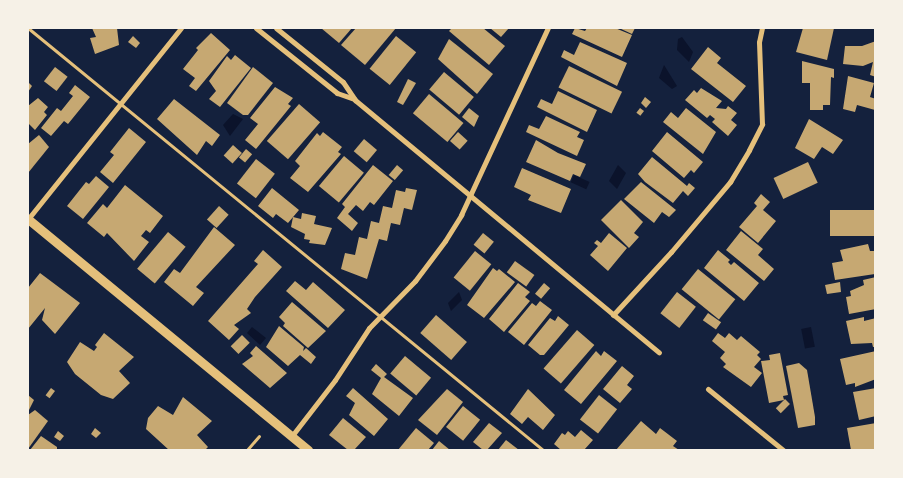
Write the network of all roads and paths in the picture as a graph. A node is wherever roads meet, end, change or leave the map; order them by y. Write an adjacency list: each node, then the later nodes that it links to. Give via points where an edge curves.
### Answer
1 (28, 28): 8 (lane)
2 (181, 28): 8 (street)
3 (256, 28): 7 (street, via 337,93)
4 (276, 28): 7 (street, via 342,82)
5 (548, 28): 9 (street)
6 (762, 28): 11 (street, via 759,42 762,124 749,150 730,182)
7 (355, 100): 9 (street)
8 (120, 102): 10 (street); 12 (lane)
9 (471, 194): 11 (street); 12 (street, via 431,261)
10 (28, 219): 16 (main road)
11 (612, 315): 13 (street)
12 (379, 318): 16 (street); 19 (lane)
13 (659, 352)
14 (708, 389): 20 (street)
15 (259, 436): 17 (path)
16 (290, 437): 18 (main road)
17 (247, 450)
18 (308, 450)
19 (543, 450)
20 (783, 450)

